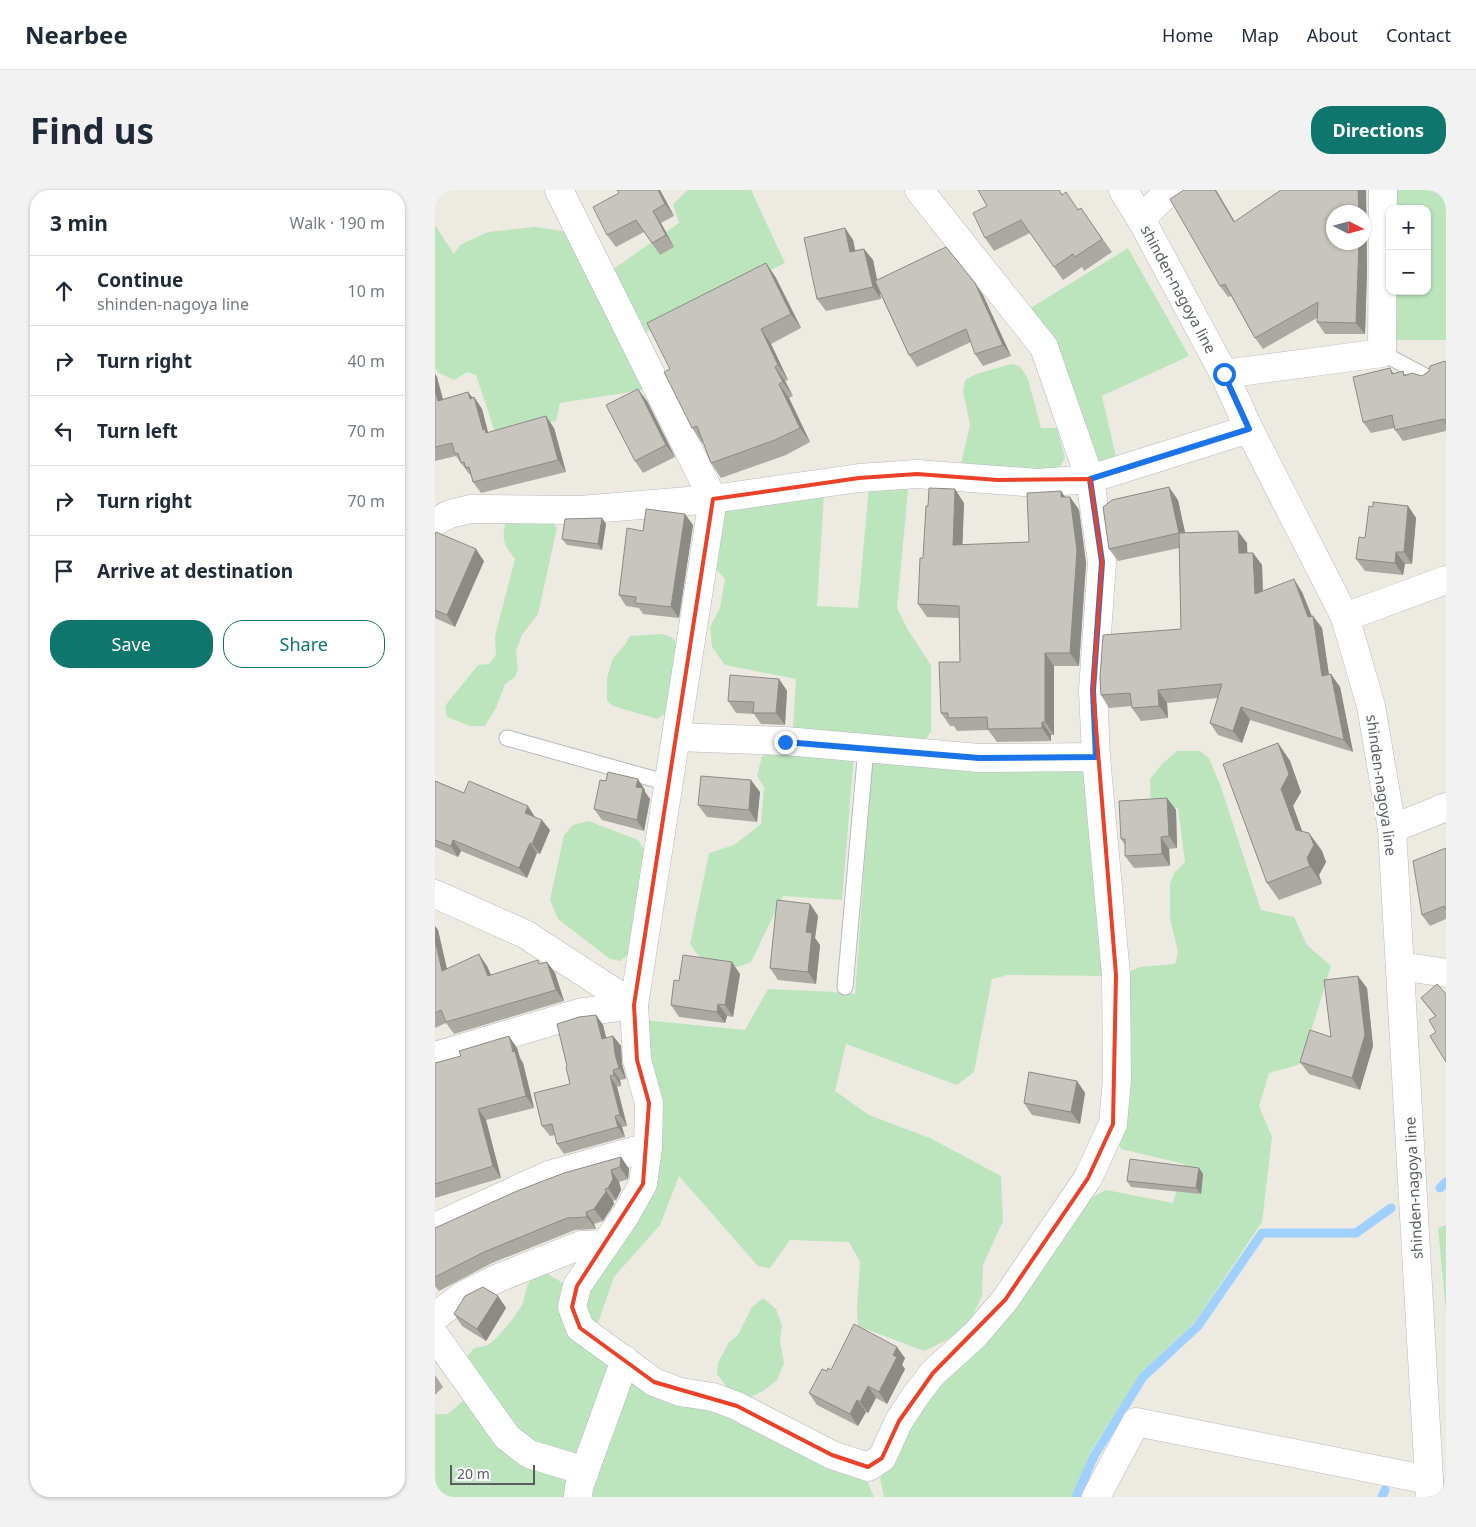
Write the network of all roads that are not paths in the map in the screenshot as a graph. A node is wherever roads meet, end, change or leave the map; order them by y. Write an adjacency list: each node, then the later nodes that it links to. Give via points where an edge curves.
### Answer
1 (559, 190): 12 (street)
2 (919, 190): 11 (street, via 1044,347)
3 (1123, 190): 6 (street, shinden-nagoya line)
4 (1170, 190): 6 (street)
5 (1383, 190): 7 (street)
6 (1141, 219): 8 (street, shinden-nagoya line)
7 (1382, 353): 8 (street); 9 (lane)
8 (1224, 374): 10 (street, shinden-nagoya line)
9 (1429, 378)
10 (1249, 429): 11 (street); 15 (street, shinden-nagoya line)
11 (1090, 479): 12 (street, via 1038,482 917,474 859,478); 19 (street, via 1102,562 1093,690)
12 (713, 499): 13 (street, via 580,510 470,509); 16 (street)
13 (435, 522)
14 (1446, 580): 15 (street)
15 (1345, 617): 22 (street, shinden-nagoya line, via 1371,706)
16 (676, 737): 18 (street); 20 (street)
17 (507, 738): 20 (lane)
18 (866, 748): 19 (street, via 979,758); 26 (lane)
19 (1096, 757): 34 (street, via 1116,975 1117,1079 1113,1124 1088,1178 1005,1300 975,1335 933,1373 916,1395 899,1421 883,1458 868,1467 832,1454 737,1406 655,1382)
20 (669, 783): 27 (street)
21 (1446, 807): 22 (street)
22 (1392, 830): 24 (street, shinden-nagoya line)
23 (438, 898): 27 (street, via 525,934)
24 (1400, 966): 25 (street); 36 (street, shinden-nagoya line)
25 (1446, 973)
26 (845, 987)
27 (634, 1005): 28 (street, via 583,1012); 29 (street, via 637,1060 649,1103)
28 (435, 1056)
29 (648, 1147): 30 (street, via 549,1174); 31 (street, via 643,1184)
30 (435, 1226)
31 (606, 1244): 32 (street, via 581,1245 498,1278 461,1296); 34 (street, via 577,1286 572,1307 580,1328)
32 (435, 1317)
33 (435, 1336): 35 (street, via 507,1437 529,1454)
34 (625, 1360): 35 (street)
35 (585, 1471): 37 (street)
36 (1433, 1482): 38 (street, via 1136,1422)
37 (578, 1497)
38 (1096, 1497)

